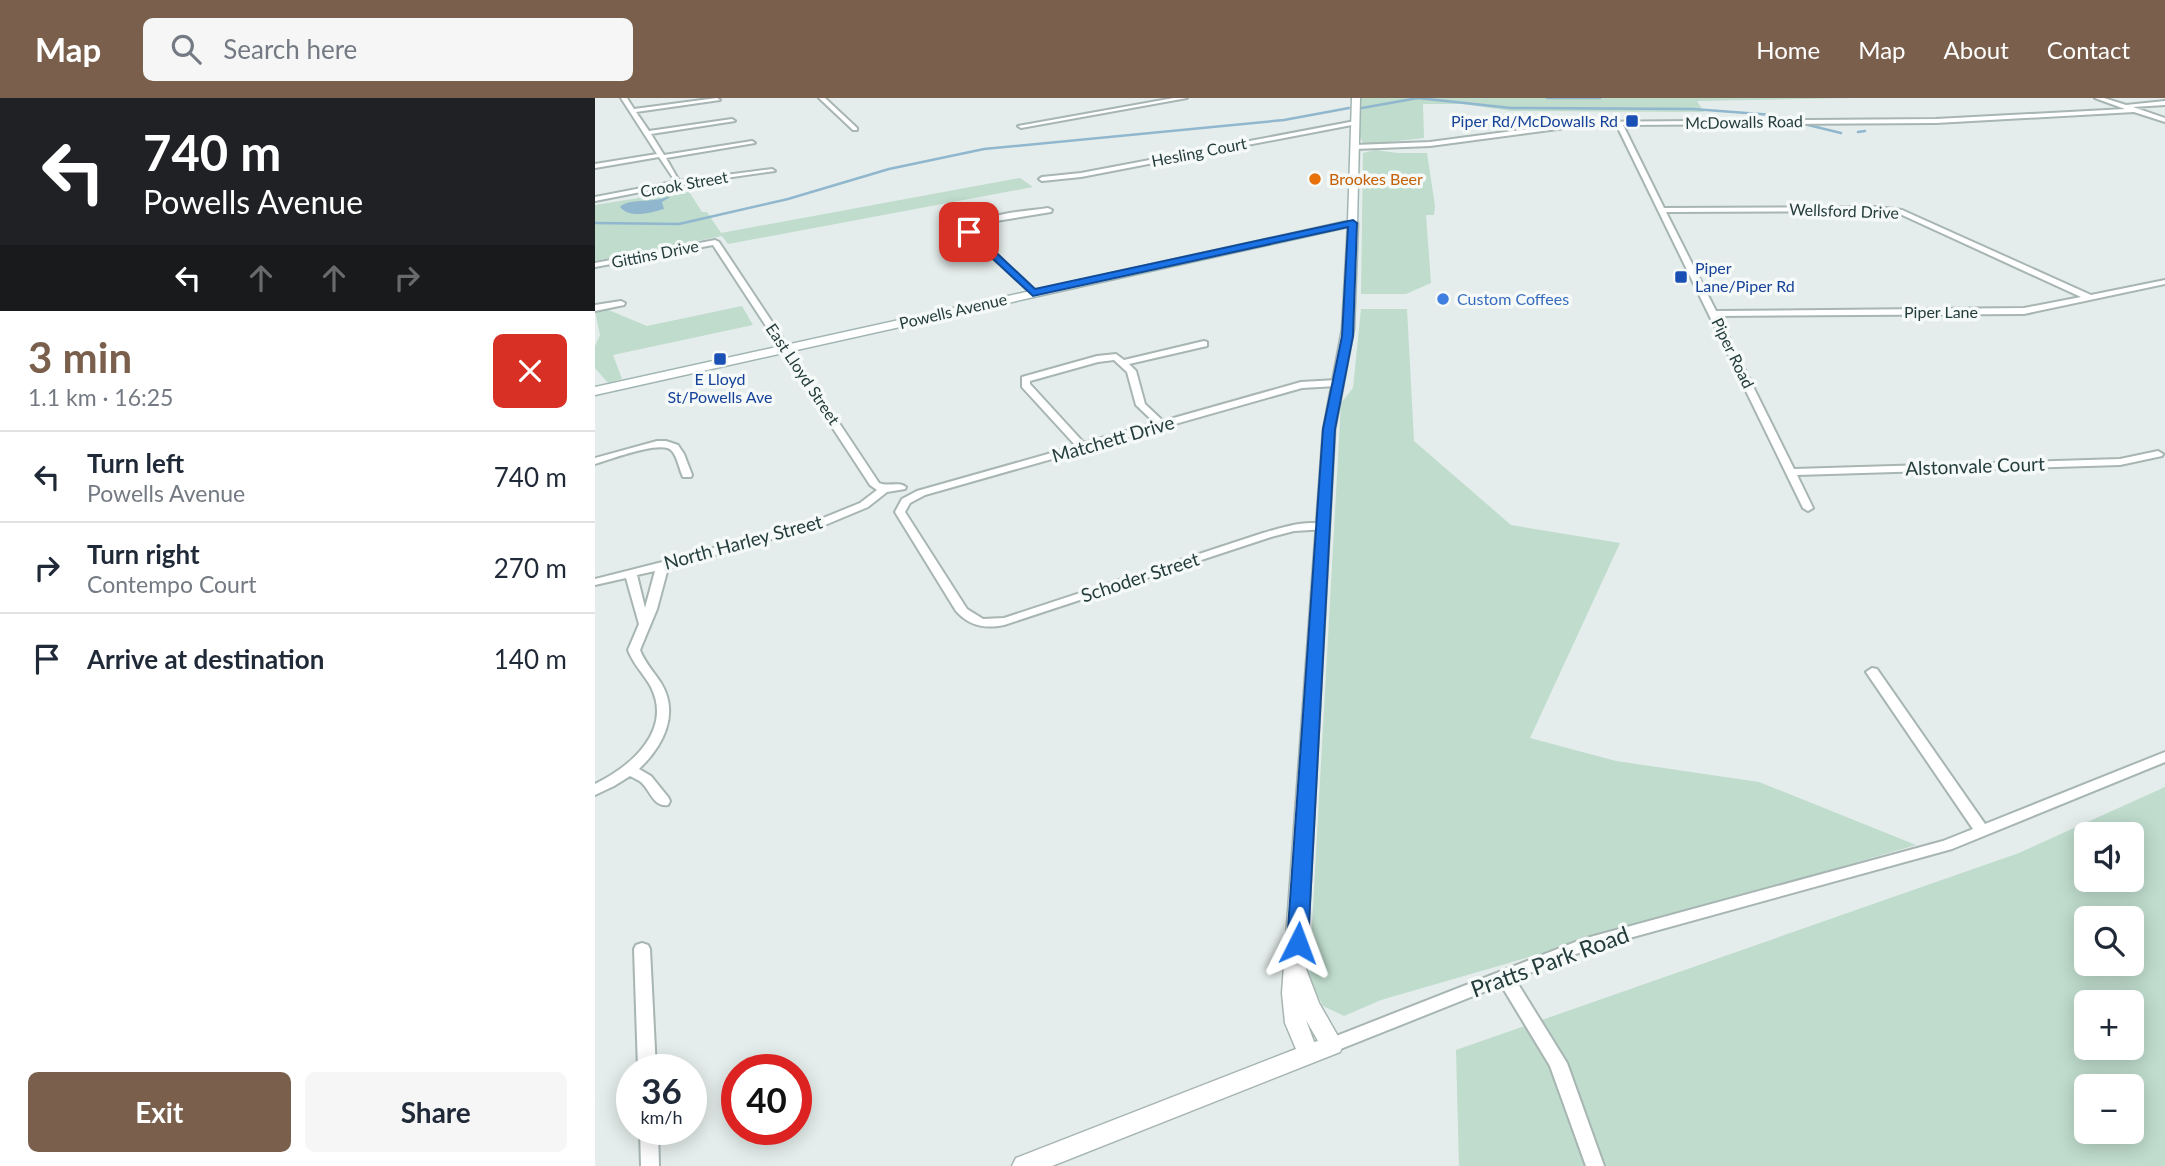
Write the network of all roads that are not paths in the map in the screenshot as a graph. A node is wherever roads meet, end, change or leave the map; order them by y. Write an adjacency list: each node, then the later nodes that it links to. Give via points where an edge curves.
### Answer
1 (624, 98): 10 (street)
2 (822, 98): 16 (street)
3 (1184, 98): 15 (street)
4 (1356, 98): 14 (main road)
5 (2098, 98): 8 (street)
6 (717, 100): 10 (street)
7 (2165, 103): 8 (street)
8 (2124, 106): 9 (street)
9 (2135, 110): 11 (street); 13 (street, McDowalls Road, via 1936,121)
10 (633, 111): 17 (street)
11 (2165, 120)
12 (733, 121): 17 (street)
13 (1619, 123): 19 (street, McDowalls Road, via 1562,125 1430,144); 27 (street, Piper Road)
14 (1355, 124): 19 (main road); 23 (street, Hesling Court)
15 (1021, 126)
16 (855, 129)
17 (647, 133): 20 (street)
18 (752, 143): 20 (street)
19 (1355, 147): 28 (main road)
20 (662, 156): 21 (street); 24 (street)
21 (595, 166)
22 (772, 171): 24 (street, Crook Street)
23 (1042, 179)
24 (676, 183): 25 (street, Crook Street)
25 (595, 199)
26 (1048, 209): 32 (street, via 985,222 969,232)
27 (1661, 210): 33 (street, Wellsford Drive, via 1902,212); 36 (street, Piper Road)
28 (1353, 223): 32 (main road, Powells Avenue); 40 (street, via 1348,329)
29 (715, 242): 30 (street, Gittins Drive); 38 (street, East Lloyd Street)
30 (595, 265)
31 (2165, 282): 33 (street, Piper Lane)
32 (1033, 293): 38 (main road, Powells Avenue)
33 (2092, 298): 36 (street, Piper Lane, via 2024,311)
34 (621, 303): 35 (street)
35 (595, 308)
36 (1714, 313): 46 (street, Piper Road)
37 (1204, 345): 39 (street)
38 (786, 348): 41 (main road, Powells Avenue); 49 (street, East Lloyd Street, via 875,485)
39 (1125, 362): 42 (street, via 1142,405); 43 (street, via 1105,357 1025,379)
40 (1337, 383): 42 (street, Matchett Drive, via 1301,385); 52 (street, via 1329,429)
41 (595, 391)
42 (1162, 425): 43 (street, Matchett Drive)
43 (1083, 448): 51 (street, Matchett Drive, via 921,493 903,505)
44 (2158, 454): 46 (street, Alstonvale Court, via 2120,461)
45 (595, 461): 47 (street, via 670,444)
46 (1792, 472): 50 (street, Piper Road)
47 (687, 475)
48 (901, 487): 49 (street)
49 (884, 489): 53 (street, North Harley Street, via 864,505 809,528)
50 (1808, 508)
51 (901, 516): 52 (street, Schoder Street, via 962,611 977,623 1011,620 1266,535)
52 (1323, 527): 64 (street)
53 (663, 564): 54 (street, North Harley Street); 56 (street)
54 (630, 572): 55 (street, North Harley Street); 56 (street)
55 (595, 582)
56 (643, 622): 59 (street, via 634,650 659,690 663,713 655,739)
57 (1872, 672): 62 (street)
58 (2165, 757): 62 (street, Pratts Park Road)
59 (631, 770): 60 (street); 61 (street, via 642,775)
60 (595, 790)
61 (663, 801)
62 (1982, 830): 65 (street, Pratts Park Road, via 1947,845 1583,945)
63 (642, 949): 67 (street)
64 (1296, 969): 66 (street, via 1309,1005); 68 (street, via 1292,1009)
65 (1505, 978): 66 (street, Pratts Park Road); 72 (street, via 1558,1063)
66 (1332, 1045): 68 (street, Pratts Park Road)
67 (646, 1054)
68 (1309, 1054): 71 (street, Pratts Park Road)
69 (649, 1145): 70 (street)
70 (650, 1166)
71 (1024, 1166)
72 (1595, 1166)

